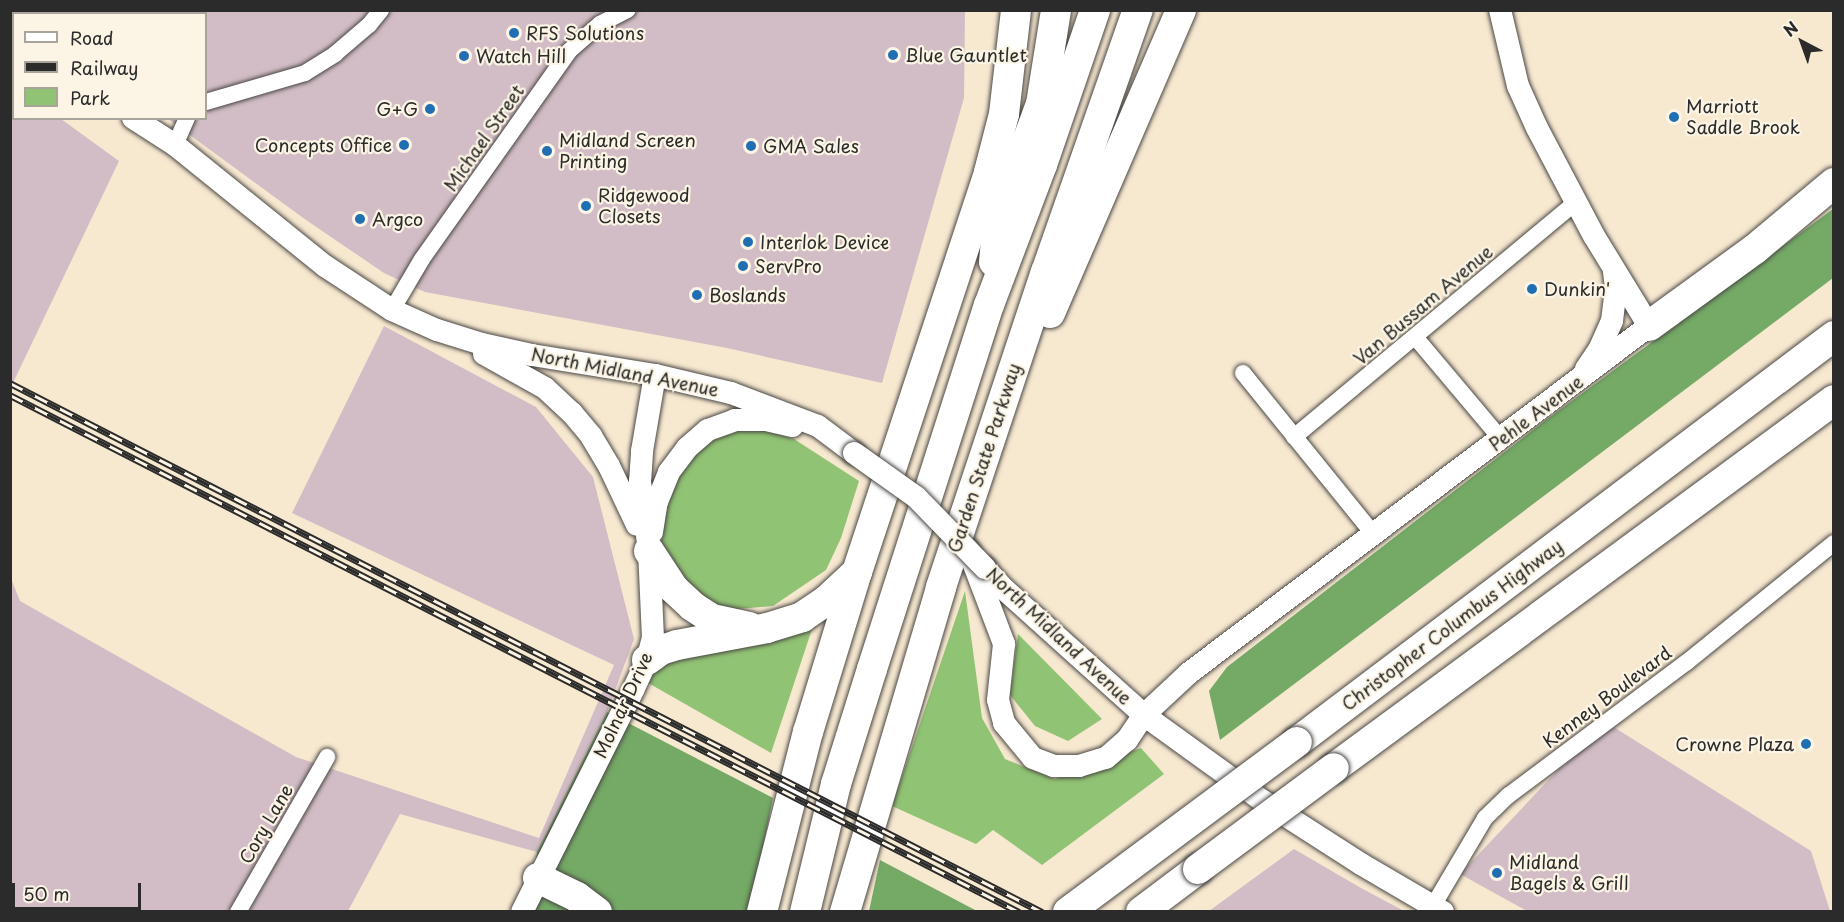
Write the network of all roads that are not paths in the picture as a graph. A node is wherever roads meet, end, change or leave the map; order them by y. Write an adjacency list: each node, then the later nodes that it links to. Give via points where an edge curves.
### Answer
1 (381, 10): 9 (street, via 335,54 305,73)
2 (628, 10): 19 (street, Michael Street, via 600,24 569,51 419,264)
3 (1016, 10): 35 (highway, via 1004,114 989,172)
4 (1056, 10): 18 (highway, via 1041,104 998,220)
5 (1095, 10): 18 (highway)
6 (1138, 10): 31 (highway, Garden State Parkway)
7 (1181, 10): 31 (highway)
8 (1500, 10): 15 (street, via 1518,86)
9 (207, 102)
10 (136, 120): 12 (street, North Midland Avenue)
11 (186, 120): 12 (street)
12 (175, 145): 19 (street, North Midland Avenue, via 325,266)
13 (1833, 183): 16 (highway)
14 (1833, 201): 16 (highway)
15 (1576, 202): 17 (street); 23 (street, Van Bussam Avenue)
16 (1755, 249): 20 (highway)
17 (1613, 269): 20 (street); 26 (street, via 1616,288 1612,321)
18 (989, 305): 49 (highway, via 836,784)
19 (392, 310): 21 (street, North Midland Avenue)
20 (1649, 326): 26 (street, Pehle Avenue)
21 (437, 330): 25 (street, North Midland Avenue, via 532,355); 34 (street, via 514,368 545,388 572,413 609,466)
22 (1833, 336): 51 (highway, Christopher Columbus Highway, bridge)
23 (1416, 338): 28 (street, Van Bussam Avenue); 29 (street)
24 (1243, 373): 28 (street)
25 (655, 375): 30 (street, North Midland Avenue, via 776,408 818,426); 34 (street, Molnar Drive, via 640,482)
26 (1579, 380): 29 (street, Pehle Avenue)
27 (1833, 400): 52 (highway, bridge)
28 (1294, 437): 32 (street)
29 (1501, 439): 32 (street, Pehle Avenue)
30 (854, 453): 34 (street, via 802,428 766,420 735,420 708,430 687,447 669,472 657,502); 36 (street, North Midland Avenue, bridge, via 916,496 968,547)
31 (978, 478): 50 (highway, Garden State Parkway)
32 (1374, 535): 39 (street, Pehle Avenue, via 1189,674)
33 (1833, 543): 43 (street, Kenney Boulevard, via 1687,662 1509,795 1485,818)
34 (649, 551): 37 (highway, via 674,589 692,606 712,619); 38 (street, Molnar Drive, via 653,638)
35 (857, 572): 37 (highway, via 802,617); 41 (highway)
36 (997, 598): 39 (street, North Midland Avenue); 39 (street, Pehle Avenue, via 1004,644 998,700 1004,723 1033,758 1054,766 1079,766 1106,758 1127,740)
37 (767, 628): 38 (highway, via 677,645)
38 (647, 660): 42 (street, Molnar Drive)
39 (1144, 715): 43 (street, North Midland Avenue, via 1263,801)
40 (327, 756): 44 (street, Cory Lane)
41 (784, 818): 47 (highway); 48 (highway)
42 (538, 878): 45 (street, Molnar Drive); 46 (highway, via 577,897)
43 (1438, 909)
44 (238, 912)
45 (522, 912)
46 (597, 912)
47 (756, 912)
48 (762, 912)
49 (805, 912)
50 (845, 912)
51 (1068, 912)
52 (1141, 912)

